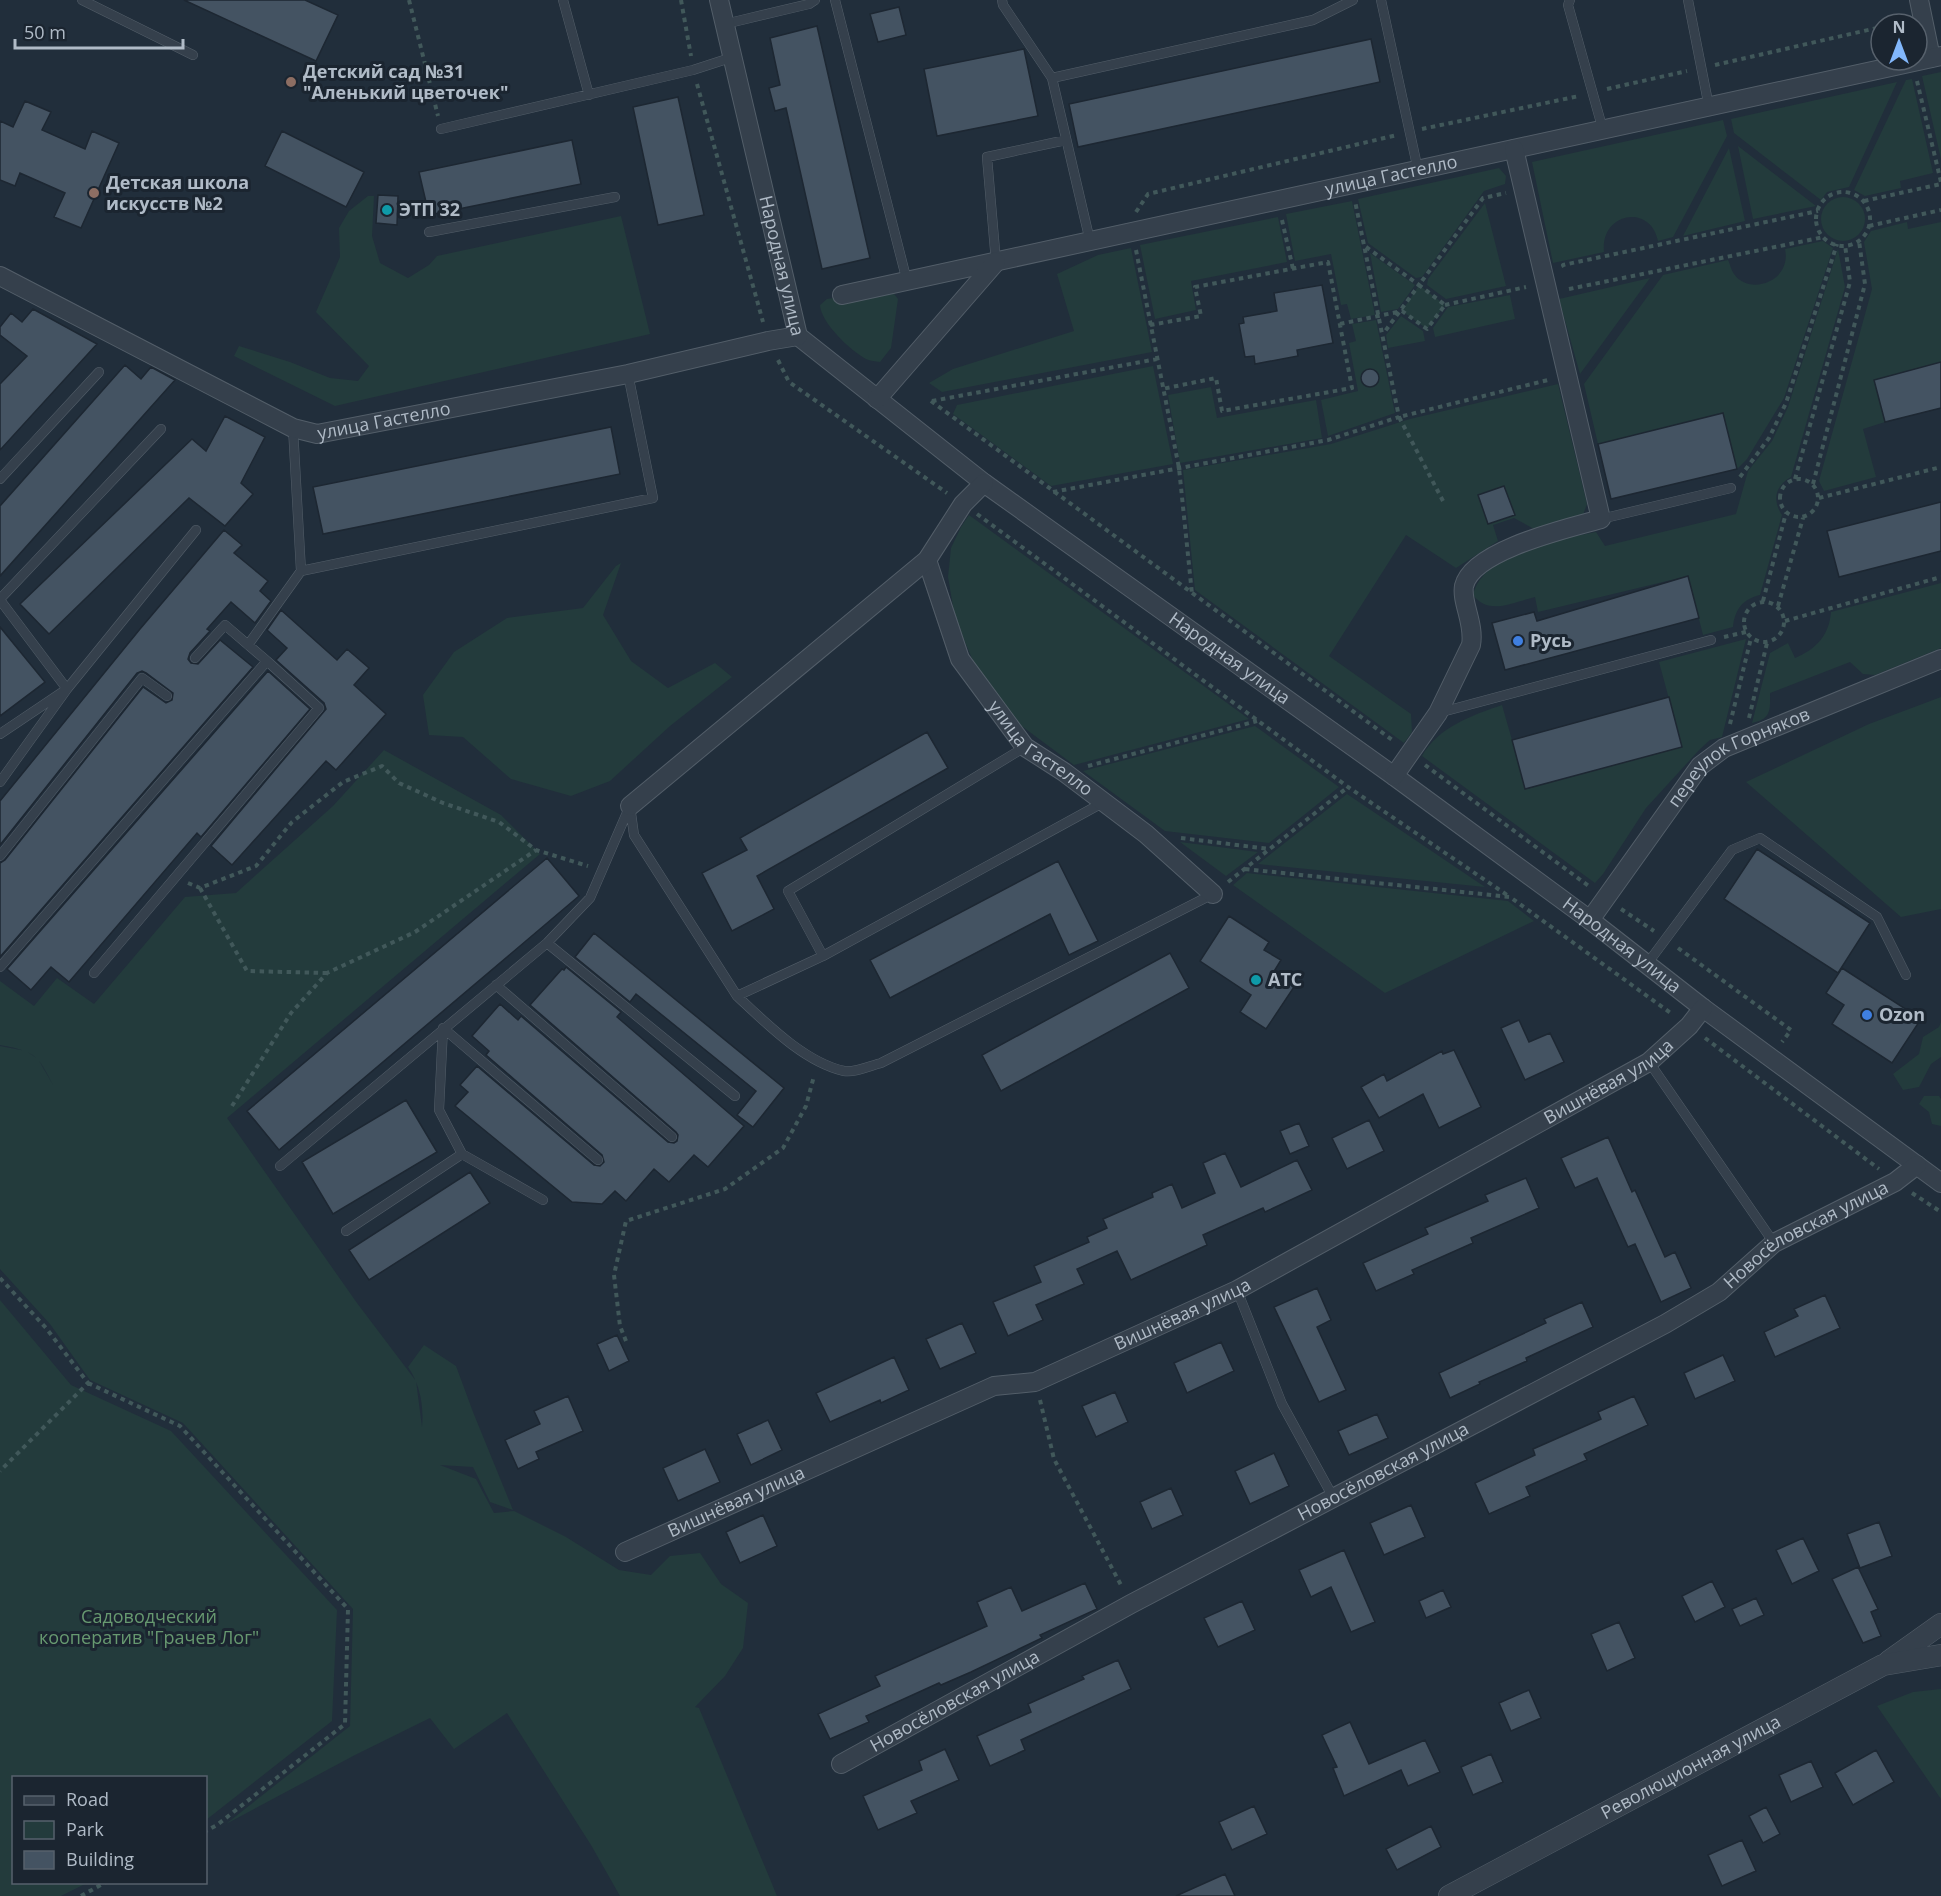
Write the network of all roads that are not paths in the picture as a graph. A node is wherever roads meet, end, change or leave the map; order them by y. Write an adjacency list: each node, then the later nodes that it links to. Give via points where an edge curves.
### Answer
1 (82, 0): 13 (lane)
2 (563, 0): 17 (lane)
3 (719, 0): 12 (street, Народная улица)
4 (815, 0): 12 (lane)
5 (835, 0): 29 (lane)
6 (1002, 0): 16 (lane)
7 (1353, 0): 16 (lane, via 1313,20)
8 (1381, 0): 23 (lane)
9 (1570, 0): 20 (lane, via 1568,5)
10 (1689, 0): 18 (lane)
11 (1919, 0): 15 (street)
12 (725, 24): 14 (street, Народная улица)
13 (193, 56)
14 (733, 57): 17 (lane); 31 (street, Народная улица)
15 (1936, 57): 18 (street, улица Гастелло)
16 (1052, 78): 21 (lane)
17 (589, 95): 19 (lane)
18 (1709, 106): 20 (street, улица Гастелло)
19 (441, 129)
20 (1603, 130): 22 (street, улица Гастелло)
21 (1066, 140): 26 (lane); 27 (lane, via 987,157)
22 (1514, 149): 23 (street, улица Гастелло); 40 (street)
23 (1418, 170): 26 (street, улица Гастелло)
24 (615, 197): 25 (lane)
25 (429, 232)
26 (1090, 241): 27 (street, улица Гастелло)
27 (996, 262): 29 (street, улица Гастелло); 34 (street)
28 (0, 276): 35 (street, улица Гастелло)
29 (907, 281): 30 (street, улица Гастелло)
30 (842, 295)
31 (798, 336): 33 (street, улица Гастелло); 34 (street, Народная улица)
32 (99, 372): 37 (lane)
33 (628, 374): 35 (street, улица Гастелло, via 317,434); 43 (lane, via 653,498)
34 (878, 399): 38 (street, Народная улица)
35 (293, 428): 43 (lane)
36 (161, 429): 44 (lane)
37 (0, 479)
38 (984, 483): 42 (street, via 963,504); 55 (street, Народная улица)
39 (1731, 488): 40 (lane)
40 (1601, 519): 52 (street, via 1516,544 1466,578 1463,590 1473,633 1471,645)
41 (196, 530): 50 (lane)
42 (927, 560): 54 (street, улица Гастелло, via 960,659); 58 (street)
43 (301, 571): 46 (lane)
44 (0, 599): 50 (lane)
45 (1711, 640): 52 (lane)
46 (248, 645): 47 (lane, via 225,625); 49 (lane)
47 (195, 658)
48 (1941, 659): 61 (street, переулок Горняков, via 1724,748 1700,766)
49 (267, 661): 65 (lane); 66 (lane, via 319,708)
50 (66, 689): 53 (lane); 56 (lane)
51 (167, 696): 59 (lane, via 142,678)
52 (1438, 713): 55 (street)
53 (0, 734)
54 (1025, 747): 57 (street, улица Гастелло); 63 (lane, via 788,891)
55 (1394, 776): 61 (street, Народная улица)
56 (0, 782)
57 (1104, 802): 60 (street, улица Гастелло); 63 (lane)
58 (630, 806): 62 (lane, via 590,898); 69 (lane, via 634,835)
59 (0, 856)
60 (1213, 894): 69 (lane, via 880,1064 846,1072 817,1061)
61 (1590, 920): 64 (street, Народная улица)
62 (547, 943): 68 (lane); 73 (lane)
63 (823, 956): 69 (lane)
64 (1647, 964): 67 (lane, via 1732,849 1760,838 1877,917); 70 (street, Народная улица)
65 (0, 967)
66 (94, 973)
67 (1906, 975)
68 (496, 985): 71 (lane); 74 (lane)
69 (737, 996)
70 (1703, 1008): 72 (street, Вишнёвая улица); 77 (street, Народная улица)
71 (444, 1028): 75 (lane, via 439,1110); 76 (lane); 78 (lane)
72 (1649, 1062): 82 (lane); 83 (street, Вишнёвая улица)
73 (735, 1096)
74 (672, 1137)
75 (462, 1154): 80 (lane); 81 (lane)
76 (597, 1160)
77 (1917, 1165): 79 (street, Народная улица); 82 (street, Новосёловская улица, via 1895,1182)
78 (280, 1166)
79 (1941, 1183)
80 (543, 1200)
81 (346, 1231)
82 (1774, 1243): 84 (street, Новосёловская улица, via 1719,1292 1665,1324)
83 (1237, 1290): 84 (lane, via 1282,1404); 85 (street, Вишнёвая улица, via 1035,1382 994,1386)
84 (1334, 1497): 90 (street, Новосёловская улица)
85 (625, 1552)
86 (1941, 1624): 88 (street)
87 (1931, 1657): 88 (street, Революционная улица); 89 (street)
88 (1883, 1665): 91 (street, Революционная улица)
89 (1941, 1665)
90 (842, 1764)
91 (1449, 1896)

